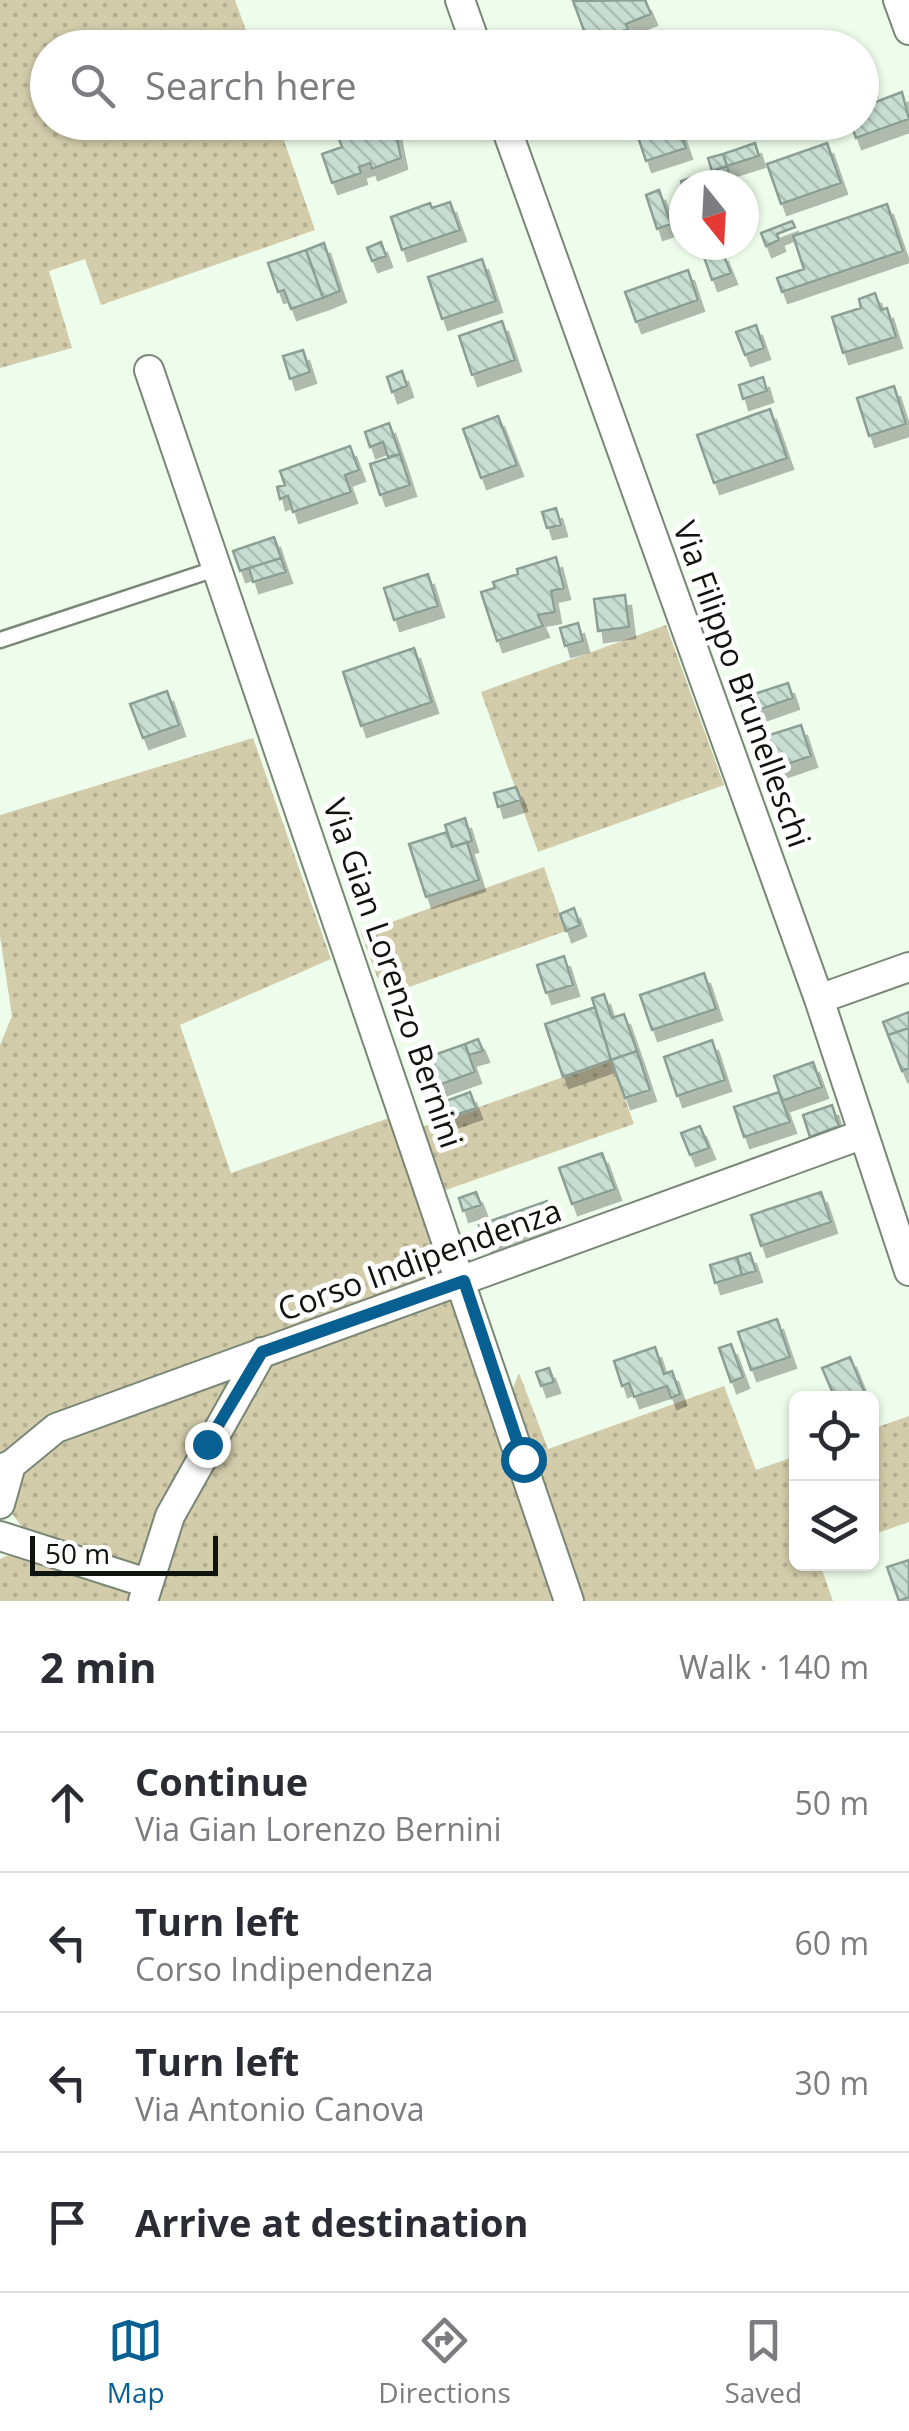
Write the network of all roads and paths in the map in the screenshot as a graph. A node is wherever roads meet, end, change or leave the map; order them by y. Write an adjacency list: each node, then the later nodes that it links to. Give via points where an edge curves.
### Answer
1 (460, 0): 3 (street)
2 (898, 0): 4 (street)
3 (471, 30)
4 (909, 30)
5 (510, 140): 10 (street, Via Filippo Brunelleschi)
6 (150, 370): 7 (street, Via Gian Lorenzo Bernini)
7 (218, 568): 8 (lane); 13 (street, Via Gian Lorenzo Bernini)
8 (0, 640)
9 (909, 966): 10 (street)
10 (819, 999): 11 (street, Via Filippo Brunelleschi)
11 (861, 1136): 12 (street, Via Filippo Brunelleschi); 13 (street, Corso Indipendenza)
12 (909, 1271)
13 (464, 1281): 14 (street, Corso Indipendenza); 19 (street, Via Gian Lorenzo Bernini)
14 (262, 1352): 15 (street, Corso Indipendenza, via 56,1428); 18 (street, via 170,1516)
15 (5, 1467): 16 (street)
16 (0, 1504)
17 (0, 1536): 18 (street)
18 (146, 1592)
19 (569, 1601)

